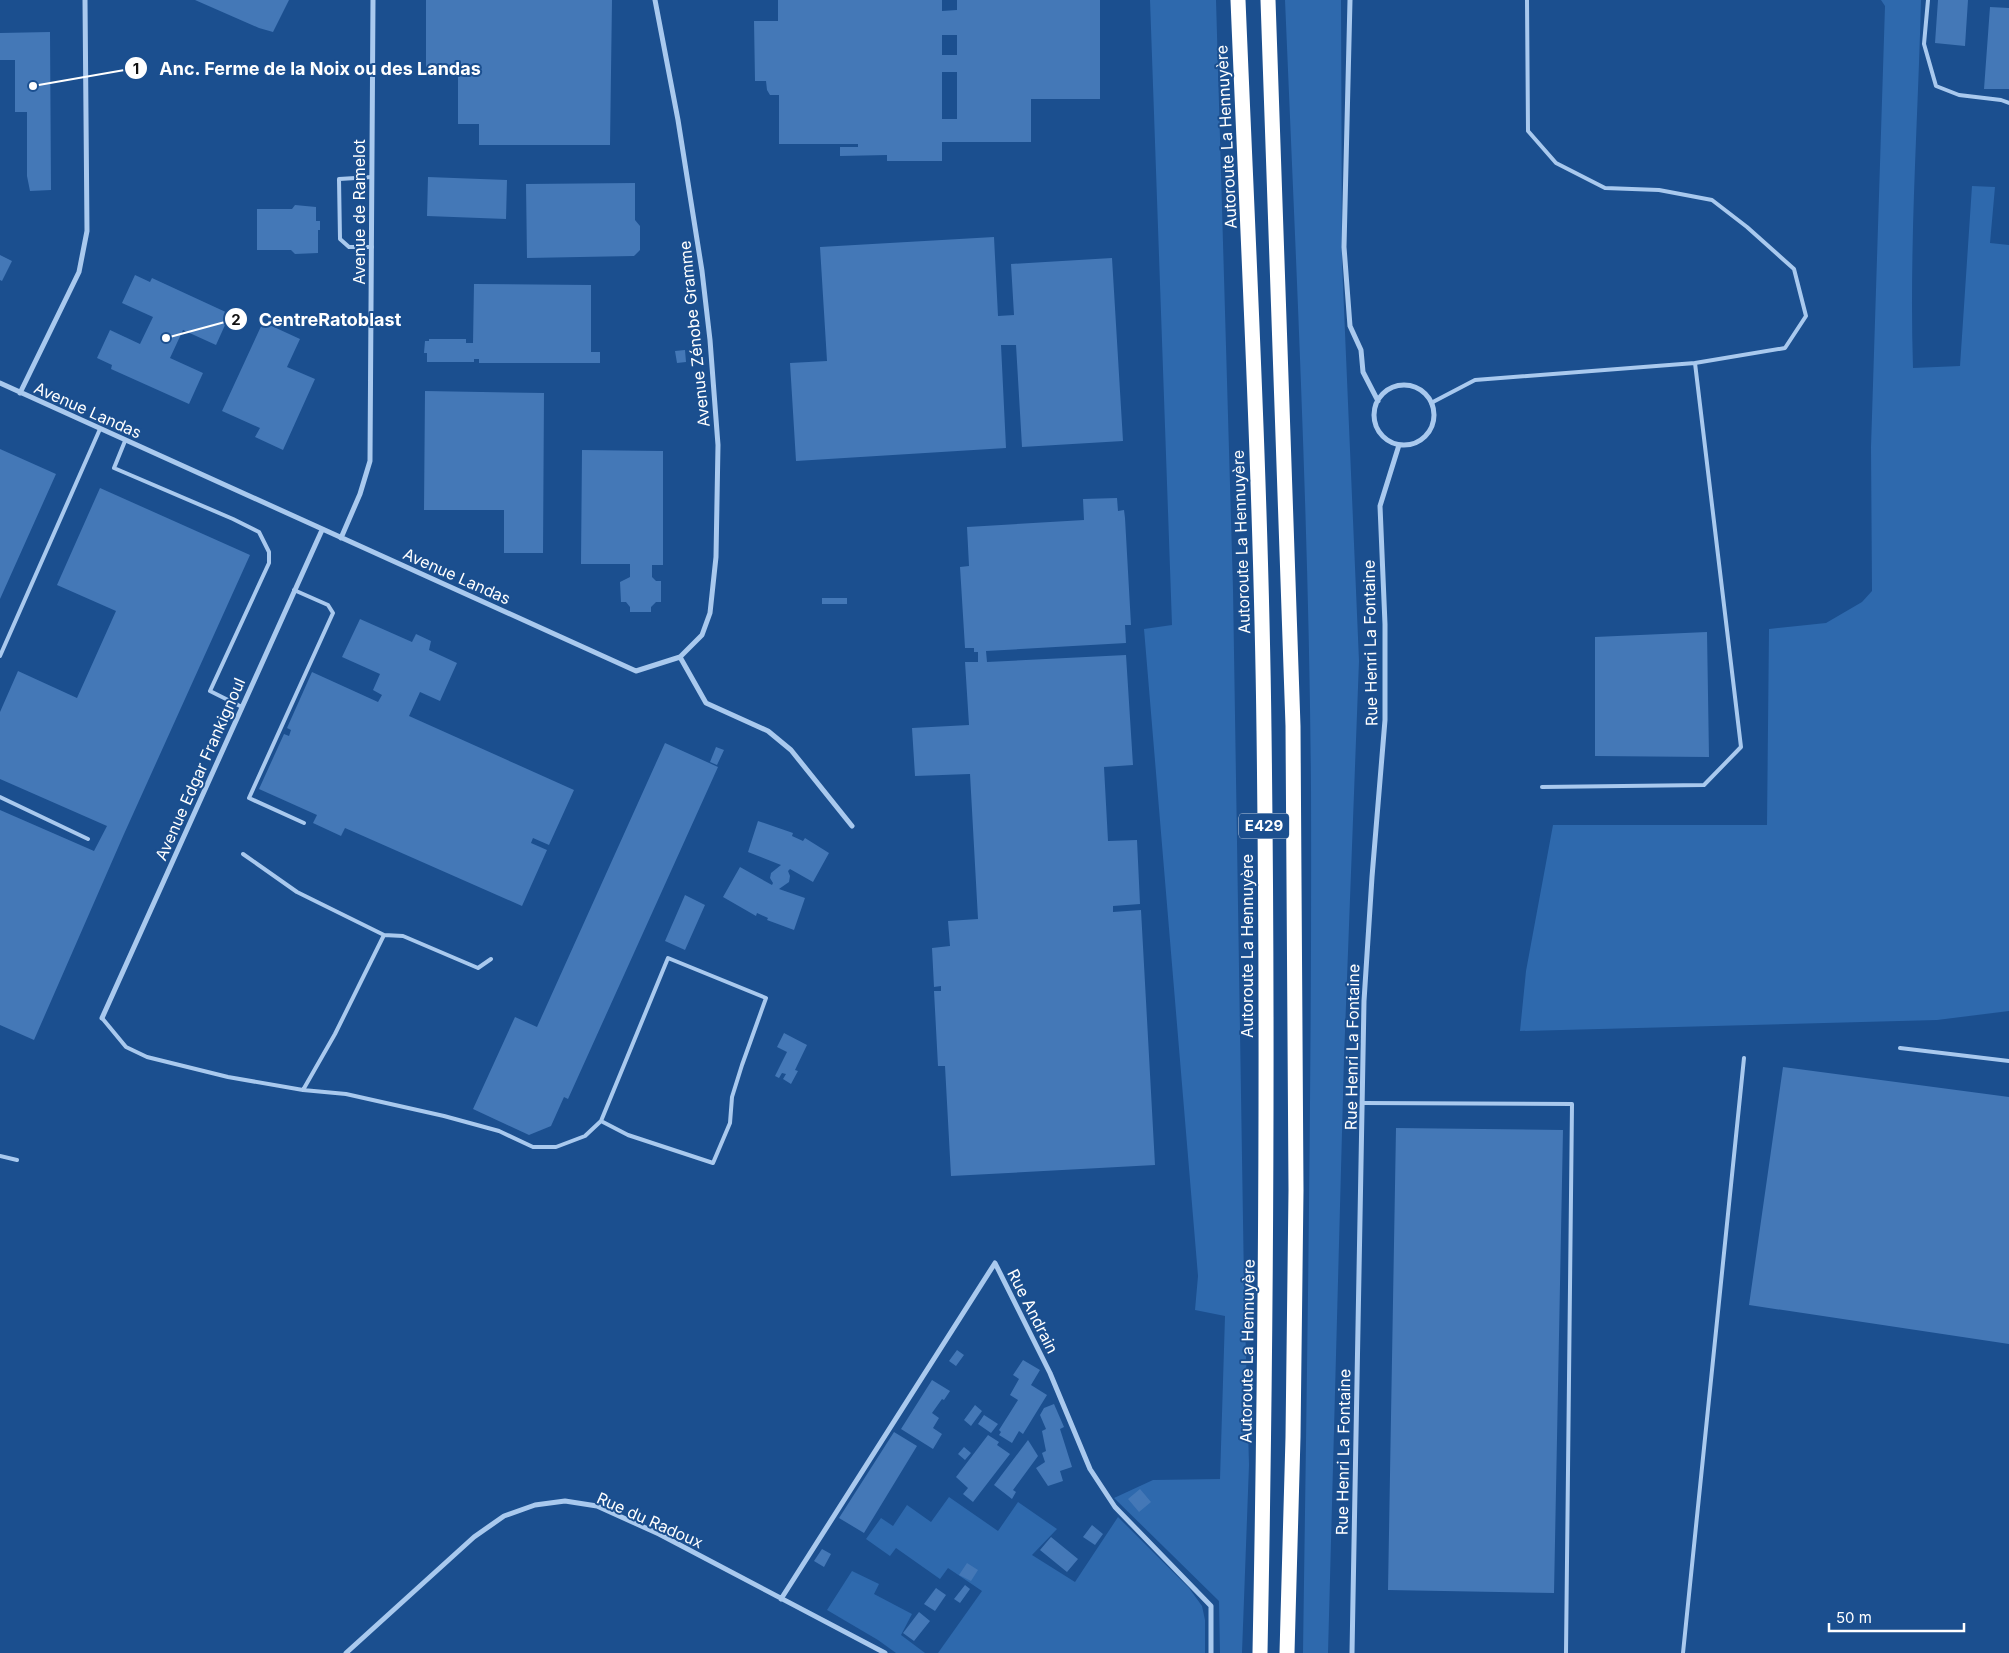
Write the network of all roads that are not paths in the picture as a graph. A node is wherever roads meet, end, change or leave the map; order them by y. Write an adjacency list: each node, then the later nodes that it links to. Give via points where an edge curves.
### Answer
1 (85, 0): 14 (street, via 87,230 79,272)
2 (373, 0): 10 (street, Avenue de Ramelot)
3 (655, 0): 24 (street, Avenue Zénobe Gramme, via 702,271 718,445 716,557 710,613 702,635)
4 (1238, 0): 47 (highway, Autoroute La Hennuyère / E429, via 1254,361 1264,728 1266,1189)
5 (1268, 0): 48 (highway, E429, via 1293,736 1296,1190)
6 (1350, 0): 15 (street, via 1344,247 1350,326 1361,350 1363,372)
7 (1527, 0): 12 (lane, via 1528,131 1556,163 1605,188 1659,190 1712,200 1747,226 1794,269 1806,316 1785,348)
8 (1928, 0): 9 (lane, via 1924,44 1936,86 1959,95)
9 (2009, 103)
10 (372, 177): 11 (street, Avenue de Ramelot); 11 (lane, via 339,179 340,239 349,247)
11 (372, 247): 21 (street, Avenue de Ramelot, via 370,460 360,494)
12 (1695, 363): 16 (lane, via 1475,380); 26 (lane, via 1741,747 1704,785)
13 (0, 383): 14 (street, Avenue Landas)
14 (20, 393): 17 (street, Avenue Landas)
15 (1378, 401): 16 (street, via 1392,388 1410,386 1419,389); 19 (street, via 1374,416 1379,432)
16 (1431, 403): 19 (street, via 1434,421 1425,437 1408,445)
17 (100, 429): 18 (street, Avenue Landas); 23 (lane)
18 (125, 441): 20 (street, Avenue Landas); 25 (lane, via 114,468 233,519 259,532 264,540 269,552 268,563 210,691)
19 (1399, 445): 39 (street, Rue Henri La Fontaine, via 1380,506 1385,720 1364,1001)
20 (322, 530): 21 (street, Avenue Landas); 22 (street, Avenue Edgar Frankignoul)
21 (340, 538): 24 (street, Avenue Landas, via 636,670)
22 (294, 590): 25 (street, Avenue Edgar Frankignoul); 28 (lane, via 328,605 333,613 249,798)
23 (0, 656)
24 (680, 657): 29 (street, via 706,703 768,731 792,750)
25 (242, 707): 34 (street, Avenue Edgar Frankignoul)
26 (1542, 787)
27 (0, 797): 30 (lane)
28 (304, 823)
29 (852, 826)
30 (88, 839)
31 (242, 854): 32 (lane, via 297,892)
32 (384, 935): 33 (lane, via 404,936 478,968); 38 (lane)
33 (491, 959)
34 (102, 1018): 38 (lane, via 126,1047 147,1057 228,1077)
35 (1900, 1048): 37 (lane)
36 (1744, 1058): 51 (lane)
37 (2009, 1061)
38 (303, 1090): 40 (lane, via 346,1094 444,1116 499,1131 533,1147 556,1147 585,1136)
39 (1363, 1103): 49 (street, Rue Henri La Fontaine); 50 (lane, via 1572,1104)
40 (601, 1121): 40 (lane, via 628,1135 713,1163 730,1123 732,1097 766,998 668,958)
41 (0, 1156): 42 (lane)
42 (17, 1160)
43 (781, 1599): 44 (street, Rue du Radoux, via 659,1534 597,1506 565,1500 535,1505 504,1516 474,1537); 45 (street, Rue du Radoux); 46 (street, Rue Andrain, via 995,1264 1050,1372 1090,1469 1115,1507 1211,1606)
44 (346, 1653)
45 (885, 1653)
46 (1211, 1653)
47 (1260, 1653)
48 (1288, 1653)
49 (1352, 1653)
50 (1566, 1653)
51 (1684, 1653)

